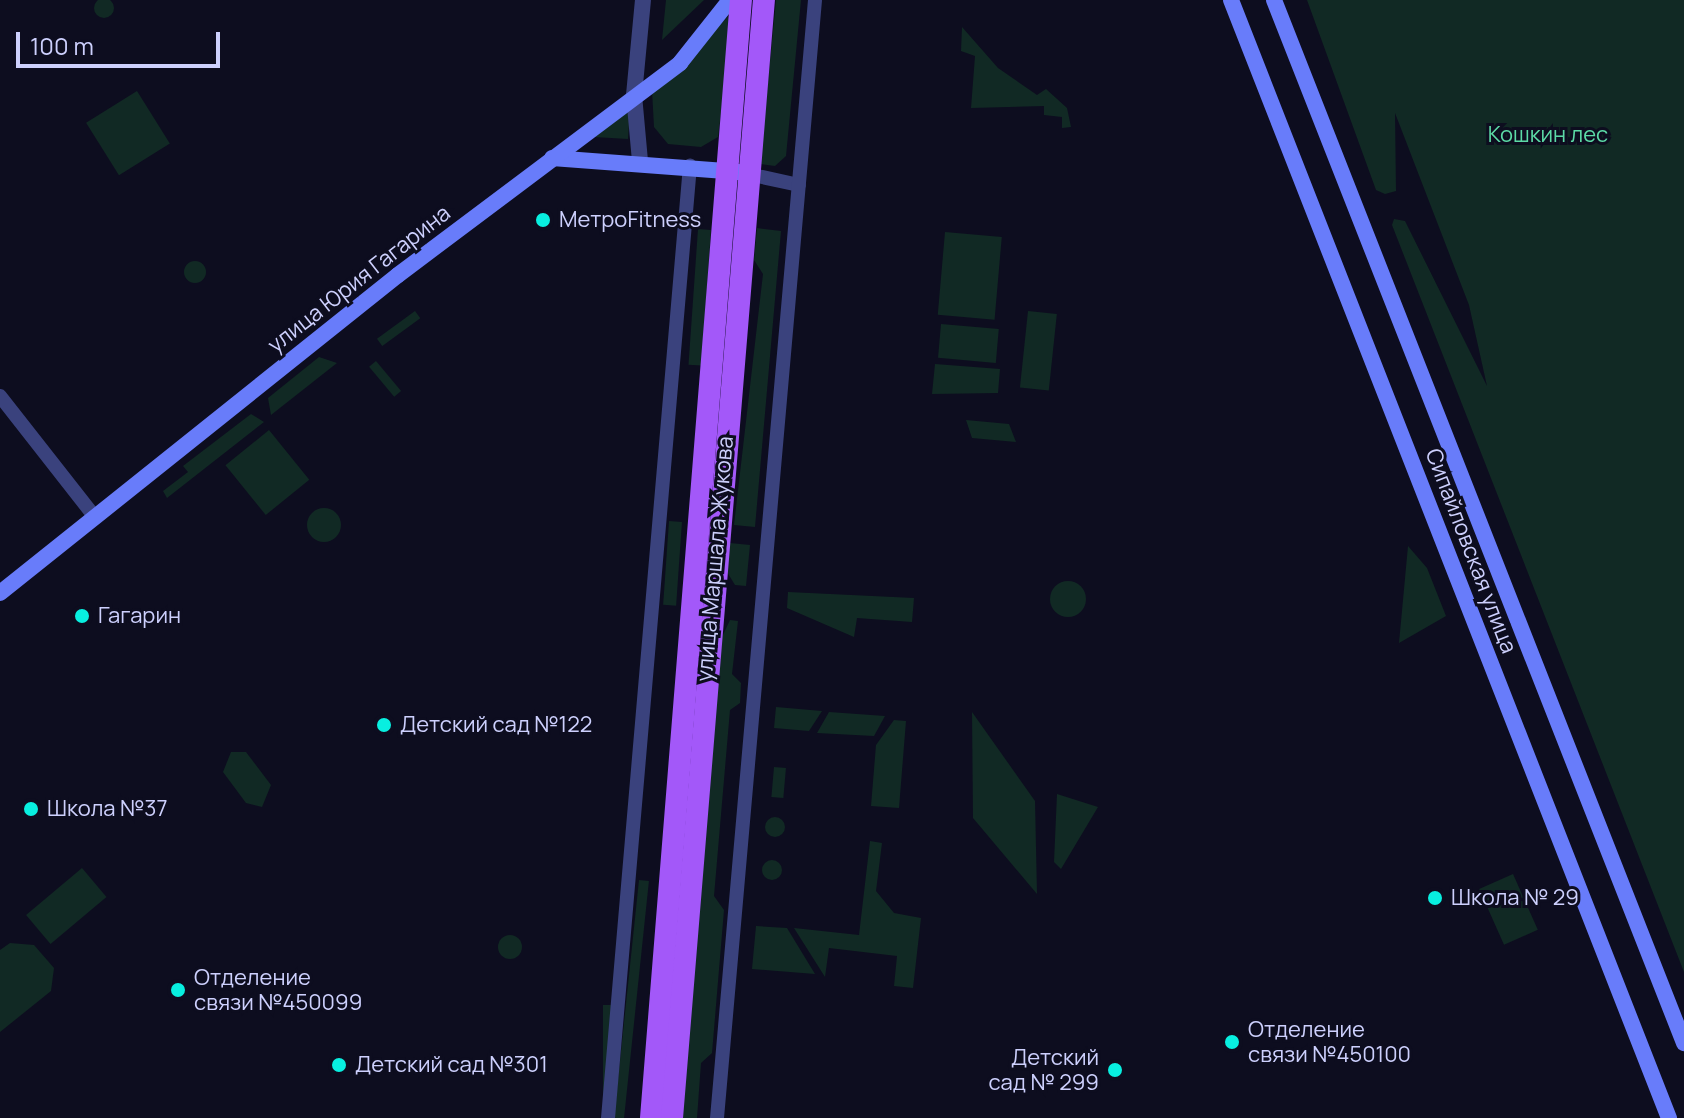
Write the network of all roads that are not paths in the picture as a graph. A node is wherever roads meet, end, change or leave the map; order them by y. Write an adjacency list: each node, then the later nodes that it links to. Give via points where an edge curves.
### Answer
1 (643, 0): 8 (street)
2 (730, 0): 8 (main road, улица Юрия Гагарина, via 707,38)
3 (741, 0): 12 (main road, улица Маршала Жукова)
4 (764, 0): 13 (main road, улица Маршала Жукова)
5 (815, 0): 14 (street)
6 (1231, 0): 23 (main road, Сипайловская улица)
7 (1274, 0): 18 (main road, Сипайловская улица)
8 (634, 95): 9 (main road, улица Юрия Гагарина); 10 (street)
9 (552, 158): 10 (main road); 16 (main road, улица Юрия Гагарина)
10 (640, 161): 11 (main road)
11 (690, 166): 12 (main road); 19 (street)
12 (724, 169): 13 (main road); 20 (main road, улица Маршала Жукова)
13 (748, 174): 14 (street); 21 (main road, улица Маршала Жукова)
14 (799, 185): 22 (street)
15 (0, 396): 16 (street)
16 (94, 516): 17 (main road, улица Юрия Гагарина)
17 (0, 593)
18 (1684, 1043)
19 (608, 1118)
20 (651, 1118)
21 (672, 1118)
22 (717, 1118)
23 (1669, 1118)

